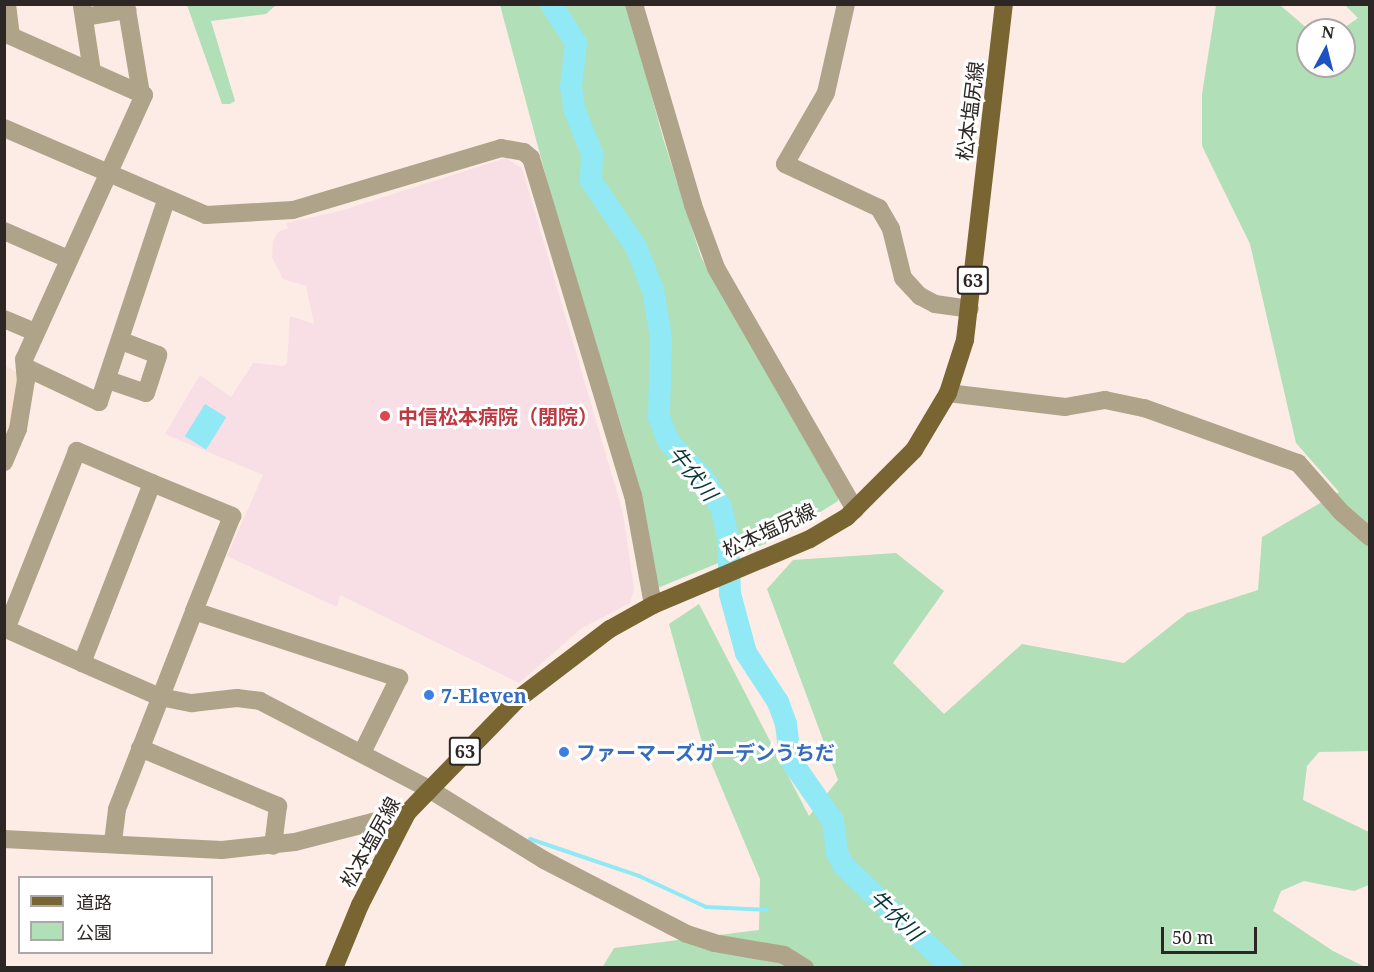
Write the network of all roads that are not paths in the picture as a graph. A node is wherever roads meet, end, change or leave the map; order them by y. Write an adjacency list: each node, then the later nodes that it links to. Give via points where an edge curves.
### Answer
1 (7, 4): 6 (street)
2 (633, 4): 23 (street, via 716,268)
3 (846, 4): 14 (street, via 826,93 785,164 879,208 891,229 903,278 920,296 935,304)
4 (1004, 4): 14 (main road, 松本塩尻線 / 63)
5 (83, 11): 7 (street); 8 (street, via 127,10)
6 (8, 34): 7 (street)
7 (92, 71): 8 (street)
8 (141, 94): 10 (street, via 144,95)
9 (4, 129): 10 (street)
10 (107, 174): 11 (street); 13 (street)
11 (166, 201): 17 (street); 25 (street, via 206,215 293,210 501,148 524,152 531,158 633,495)
12 (4, 231): 13 (street)
13 (68, 260): 16 (street)
14 (970, 309): 20 (main road, 松本塩尻線 / 63, via 959,365)
15 (4, 318): 16 (street)
16 (34, 332): 18 (street, via 24,359)
17 (122, 341): 19 (street); 19 (street, via 158,355 146,393)
18 (25, 368): 19 (street, via 99,402); 21 (street, via 18,429)
19 (108, 380)
20 (948, 393): 23 (main road, 松本塩尻線 / 63, via 914,450); 24 (street, via 1065,407 1105,400 1144,408 1298,463 1341,512)
21 (4, 462)
22 (152, 483): 26 (street, via 232,516); 27 (street, via 77,451); 28 (street)
23 (851, 513): 25 (main road, 松本塩尻線 / 63, via 810,539)
24 (1370, 537)
25 (661, 602): 32 (main road, 松本塩尻線 / 63, via 610,629 556,667 491,724)
26 (194, 611): 29 (street); 31 (street, via 399,678)
27 (5, 628): 28 (street)
28 (82, 663): 29 (street)
29 (160, 697): 30 (street); 31 (street, via 192,703 237,698 260,701)
30 (140, 748): 35 (street, via 117,809); 36 (street, via 278,806)
31 (362, 753): 32 (street)
32 (429, 789): 33 (main road, 松本塩尻線 / 63); 38 (street, via 544,860 687,934 714,943 784,955)
33 (407, 813): 36 (street); 37 (main road, 松本塩尻線 / 63, via 360,905)
34 (4, 838): 35 (street)
35 (113, 842): 36 (street, via 222,850)
36 (273, 846)
37 (334, 968)
38 (805, 968)

